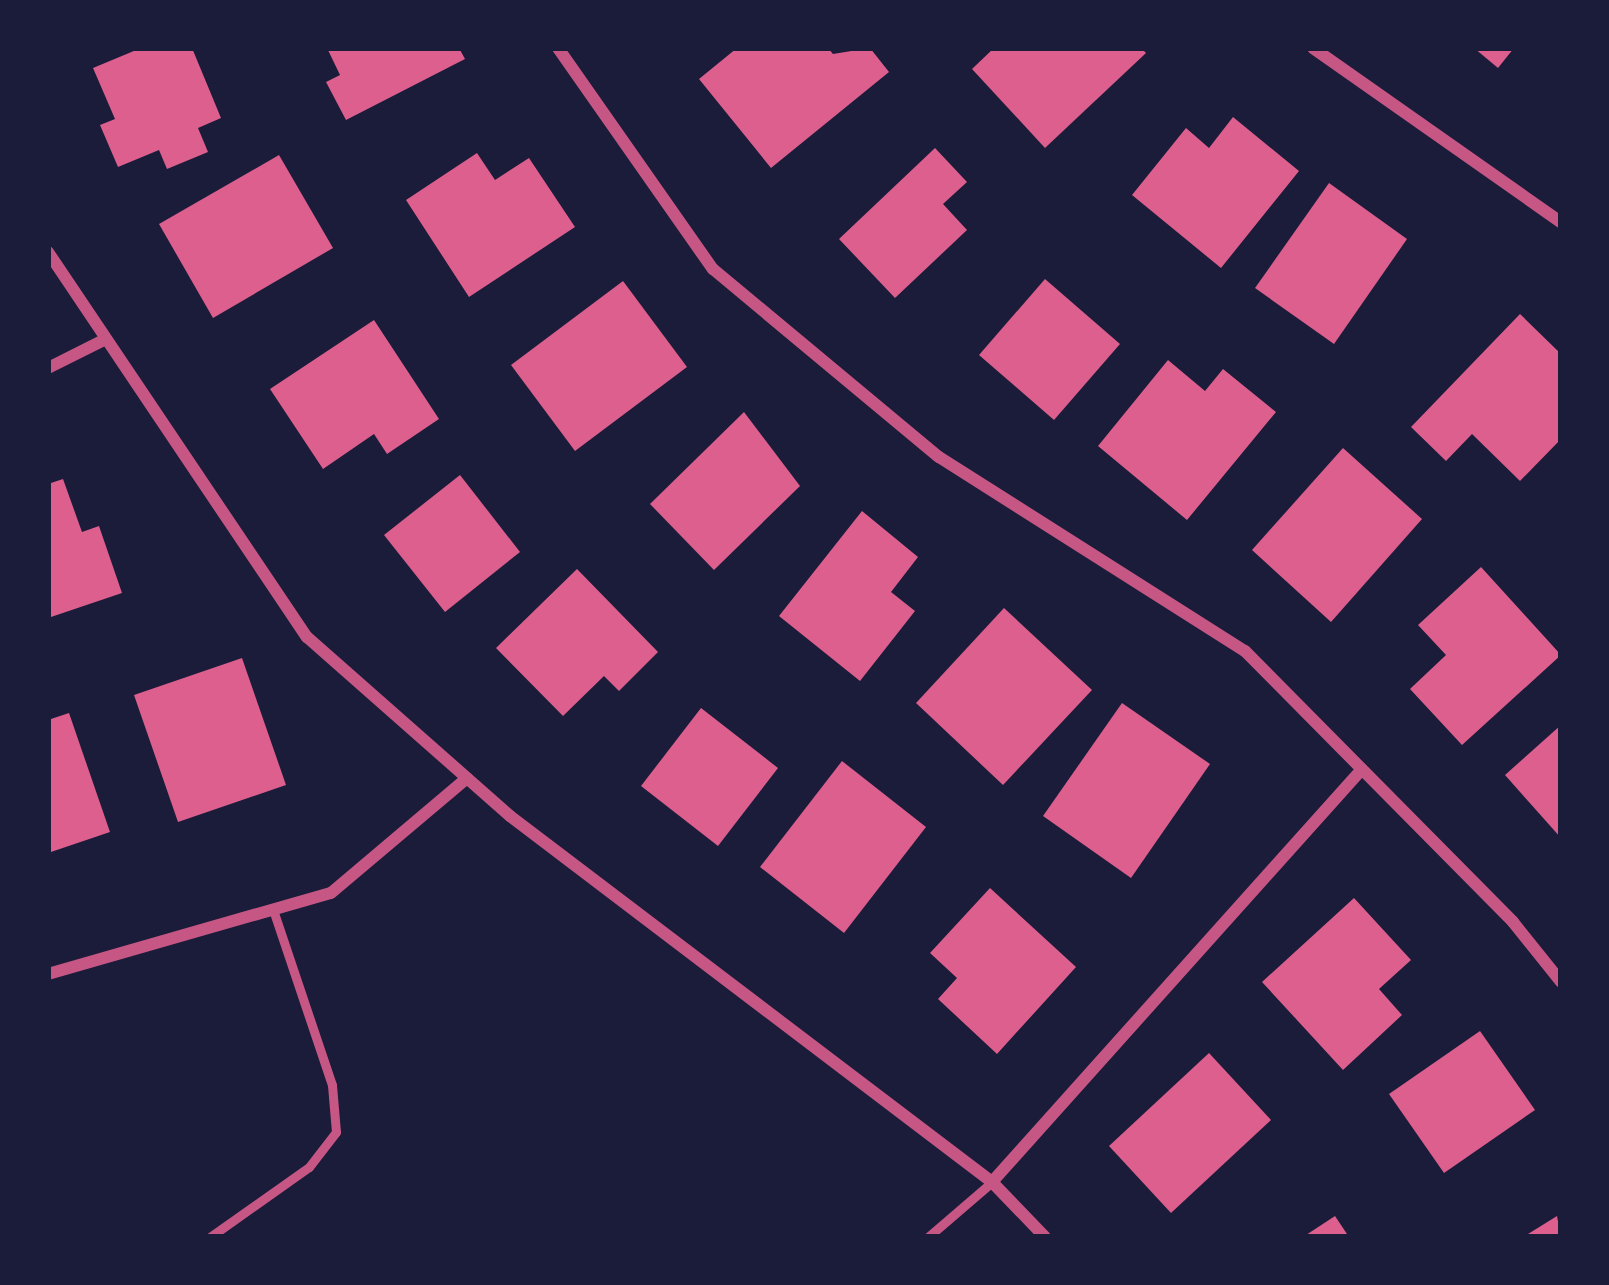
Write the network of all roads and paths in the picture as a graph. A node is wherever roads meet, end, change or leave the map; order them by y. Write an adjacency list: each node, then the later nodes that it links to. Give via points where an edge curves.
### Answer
1 (557, 48): 7 (street, via 713,269 939,457 1245,650)
2 (1313, 48): 3 (street)
3 (1561, 222)
4 (48, 251): 5 (street)
5 (101, 341): 6 (street); 8 (street, via 307,637)
6 (48, 368)
7 (1362, 769): 11 (street); 12 (street)
8 (467, 778): 9 (street, via 331,893); 12 (street)
9 (273, 910): 10 (street); 13 (lane, via 332,1085 336,1132 309,1167)
10 (48, 974)
11 (1561, 982)
12 (992, 1182): 14 (lane); 15 (street)
13 (211, 1237)
14 (928, 1237)
15 (1045, 1237)

